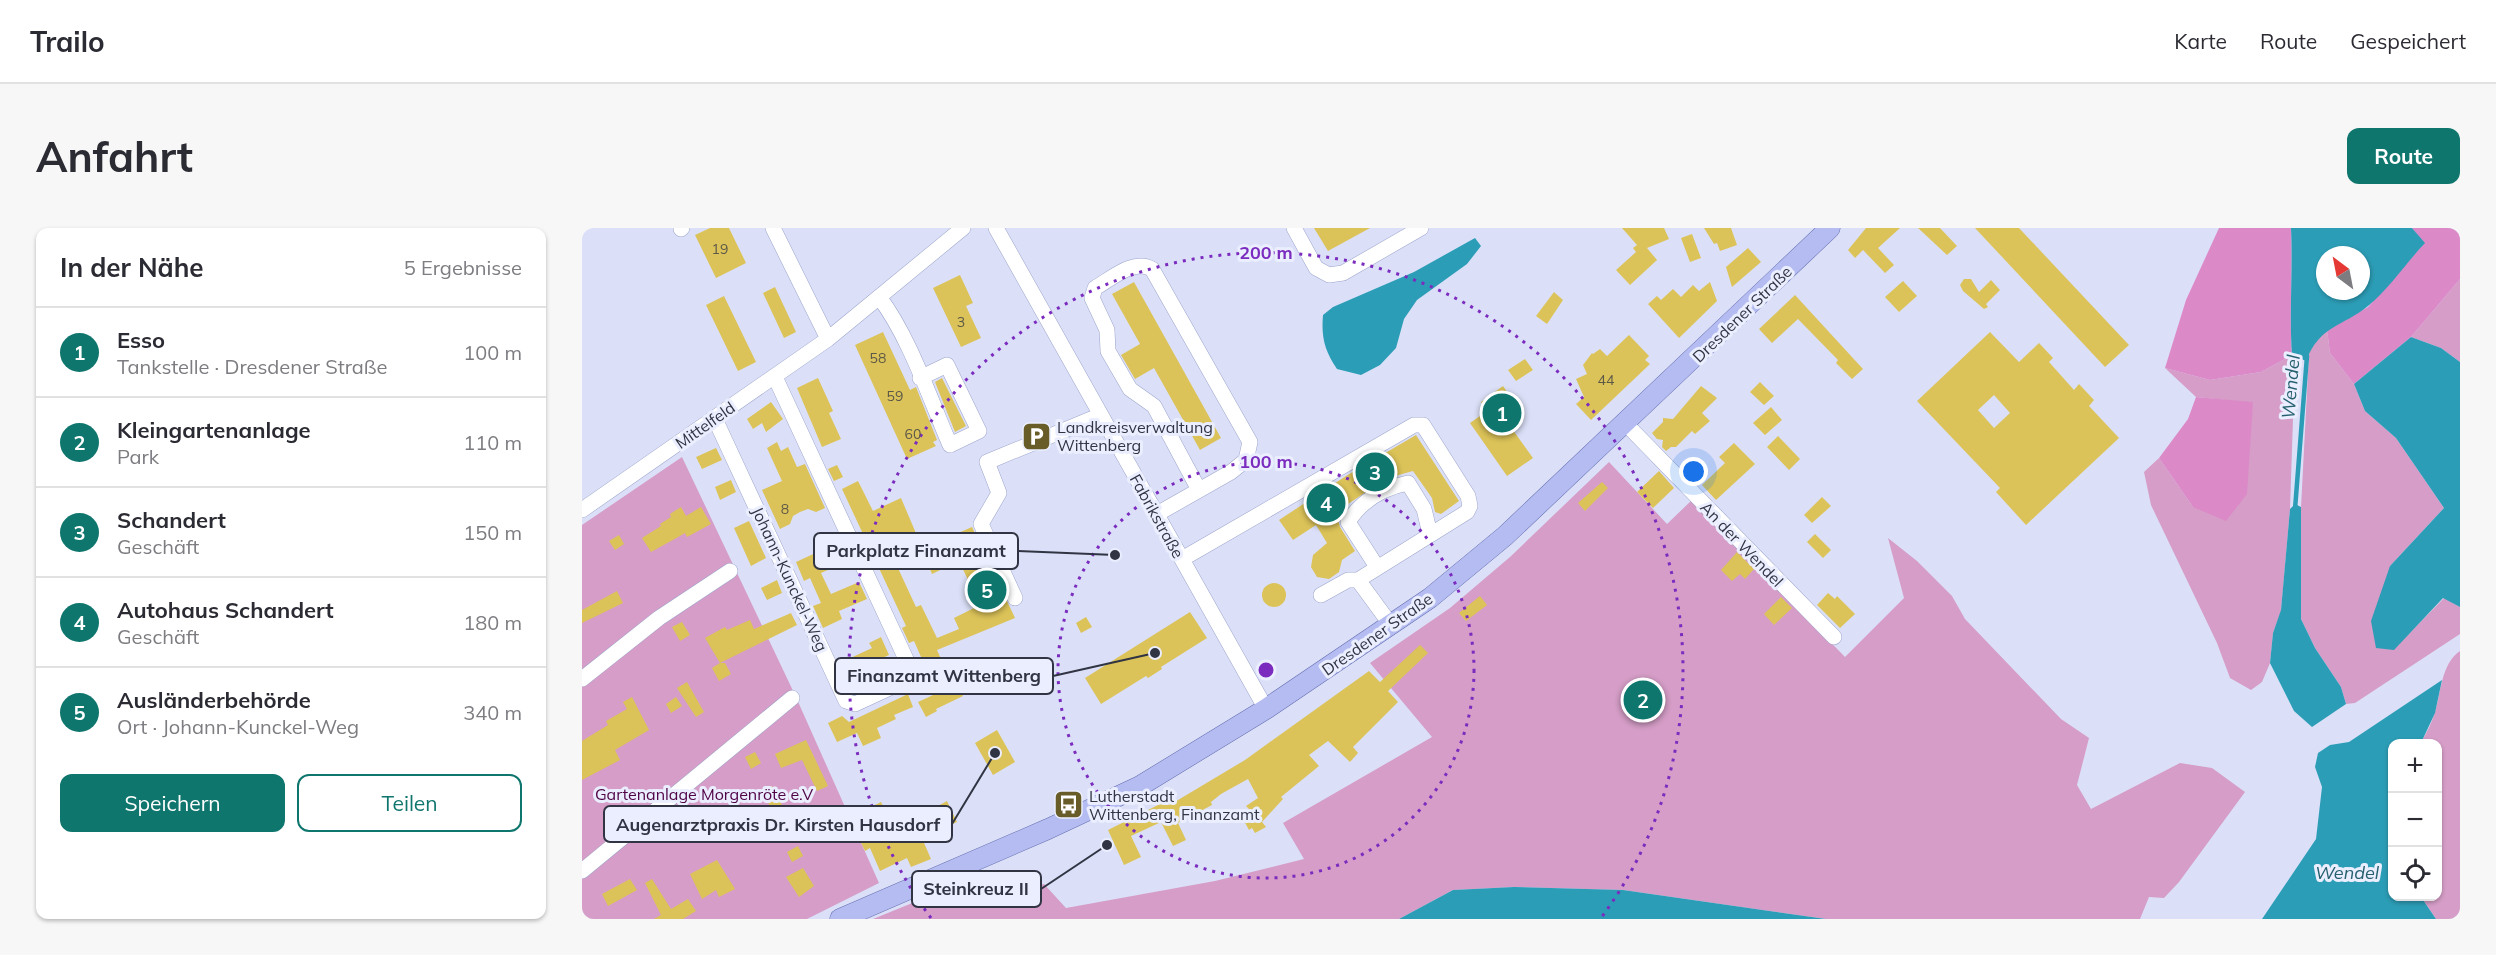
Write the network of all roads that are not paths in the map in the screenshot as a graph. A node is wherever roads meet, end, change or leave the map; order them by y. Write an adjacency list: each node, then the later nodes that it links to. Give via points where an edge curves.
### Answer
1 (773, 228): 8 (street)
2 (963, 228): 7 (street, Mittelfeld)
3 (996, 228): 11 (street, Fabrikstraße)
4 (1294, 228): 5 (street, via 1316,268 1329,275 1343,273)
5 (1421, 228)
6 (1830, 228): 13 (main road, Dresdener Straße)
7 (879, 297): 8 (street, Mittelfeld); 10 (street, via 897,324)
8 (828, 339): 9 (street, Mittelfeld)
9 (775, 376): 12 (street, Mittelfeld); 12 (street, Johann-Kunckel-Weg, via 912,672 909,679 855,704 846,701)
10 (920, 378): 10 (street, via 947,365 979,431 950,445)
11 (1101, 415): 16 (street, Fabrikstraße); 23 (street, via 987,462 999,493 981,524)
12 (715, 418): 15 (street, Mittelfeld)
13 (1626, 424): 24 (main road, Dresdener Straße, via 1487,552); 25 (street, An der Wendel)
14 (1199, 490): 14 (street, via 1246,460 1250,442 1152,269 1133,266 1095,288 1092,298 1107,330 1108,351 1130,389 1154,406); 16 (street)
15 (582, 510)
16 (1157, 514): 18 (street, Fabrikstraße)
17 (1430, 534): 18 (street, via 1467,512 1470,506 1468,496 1423,425 1414,425); 19 (street); 19 (street, via 1424,509 1408,483 1390,486 1356,508 1348,522)
18 (1182, 559): 28 (street, Fabrikstraße)
19 (1377, 567): 21 (street)
20 (730, 571): 26 (street, via 659,618)
21 (1358, 580): 22 (street, via 1348,580); 24 (street)
22 (1321, 595)
23 (1015, 598)
24 (1391, 625): 28 (main road, Dresdener Straße)
25 (1834, 637)
26 (582, 679)
27 (792, 698): 29 (street)
28 (1266, 709): 30 (main road, Dresdener Straße, via 1128,792)
29 (582, 871)
30 (840, 919)

